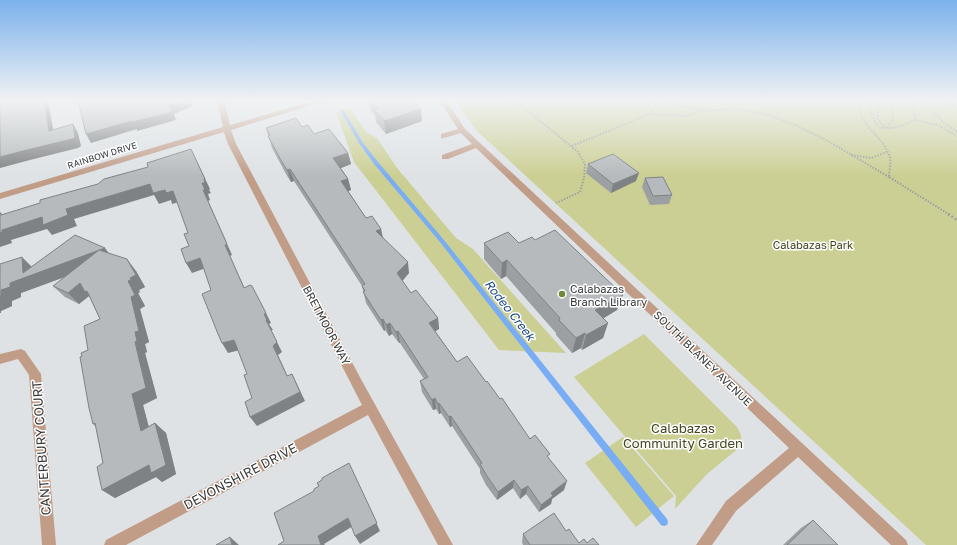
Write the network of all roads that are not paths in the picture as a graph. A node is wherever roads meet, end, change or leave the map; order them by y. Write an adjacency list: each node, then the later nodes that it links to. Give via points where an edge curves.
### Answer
1 (226, 125): 4 (street, BRETMOOR WAY)
2 (238, 125): 4 (street, RAINBOW DRIVE)
3 (459, 125): 5 (street, SOUTH BLANEY AVENUE)
4 (226, 129): 9 (street, RAINBOW DRIVE); 11 (street, BRETMOOR WAY)
5 (462, 130): 6 (street); 7 (street, SOUTH BLANEY AVENUE)
6 (444, 136)
7 (478, 144): 8 (street); 12 (street, SOUTH BLANEY AVENUE)
8 (444, 157)
9 (0, 196)
10 (0, 359): 13 (street, CANTERBURY COURT, via 20,354 35,374)
11 (370, 407): 14 (street, DEVONSHIRE DRIVE); 15 (street, BRETMOOR WAY)
12 (798, 449): 16 (street, via 732,506); 17 (street, SOUTH BLANEY AVENUE)
13 (49, 545)
14 (111, 545)
15 (446, 545)
16 (703, 545)
17 (901, 545)

